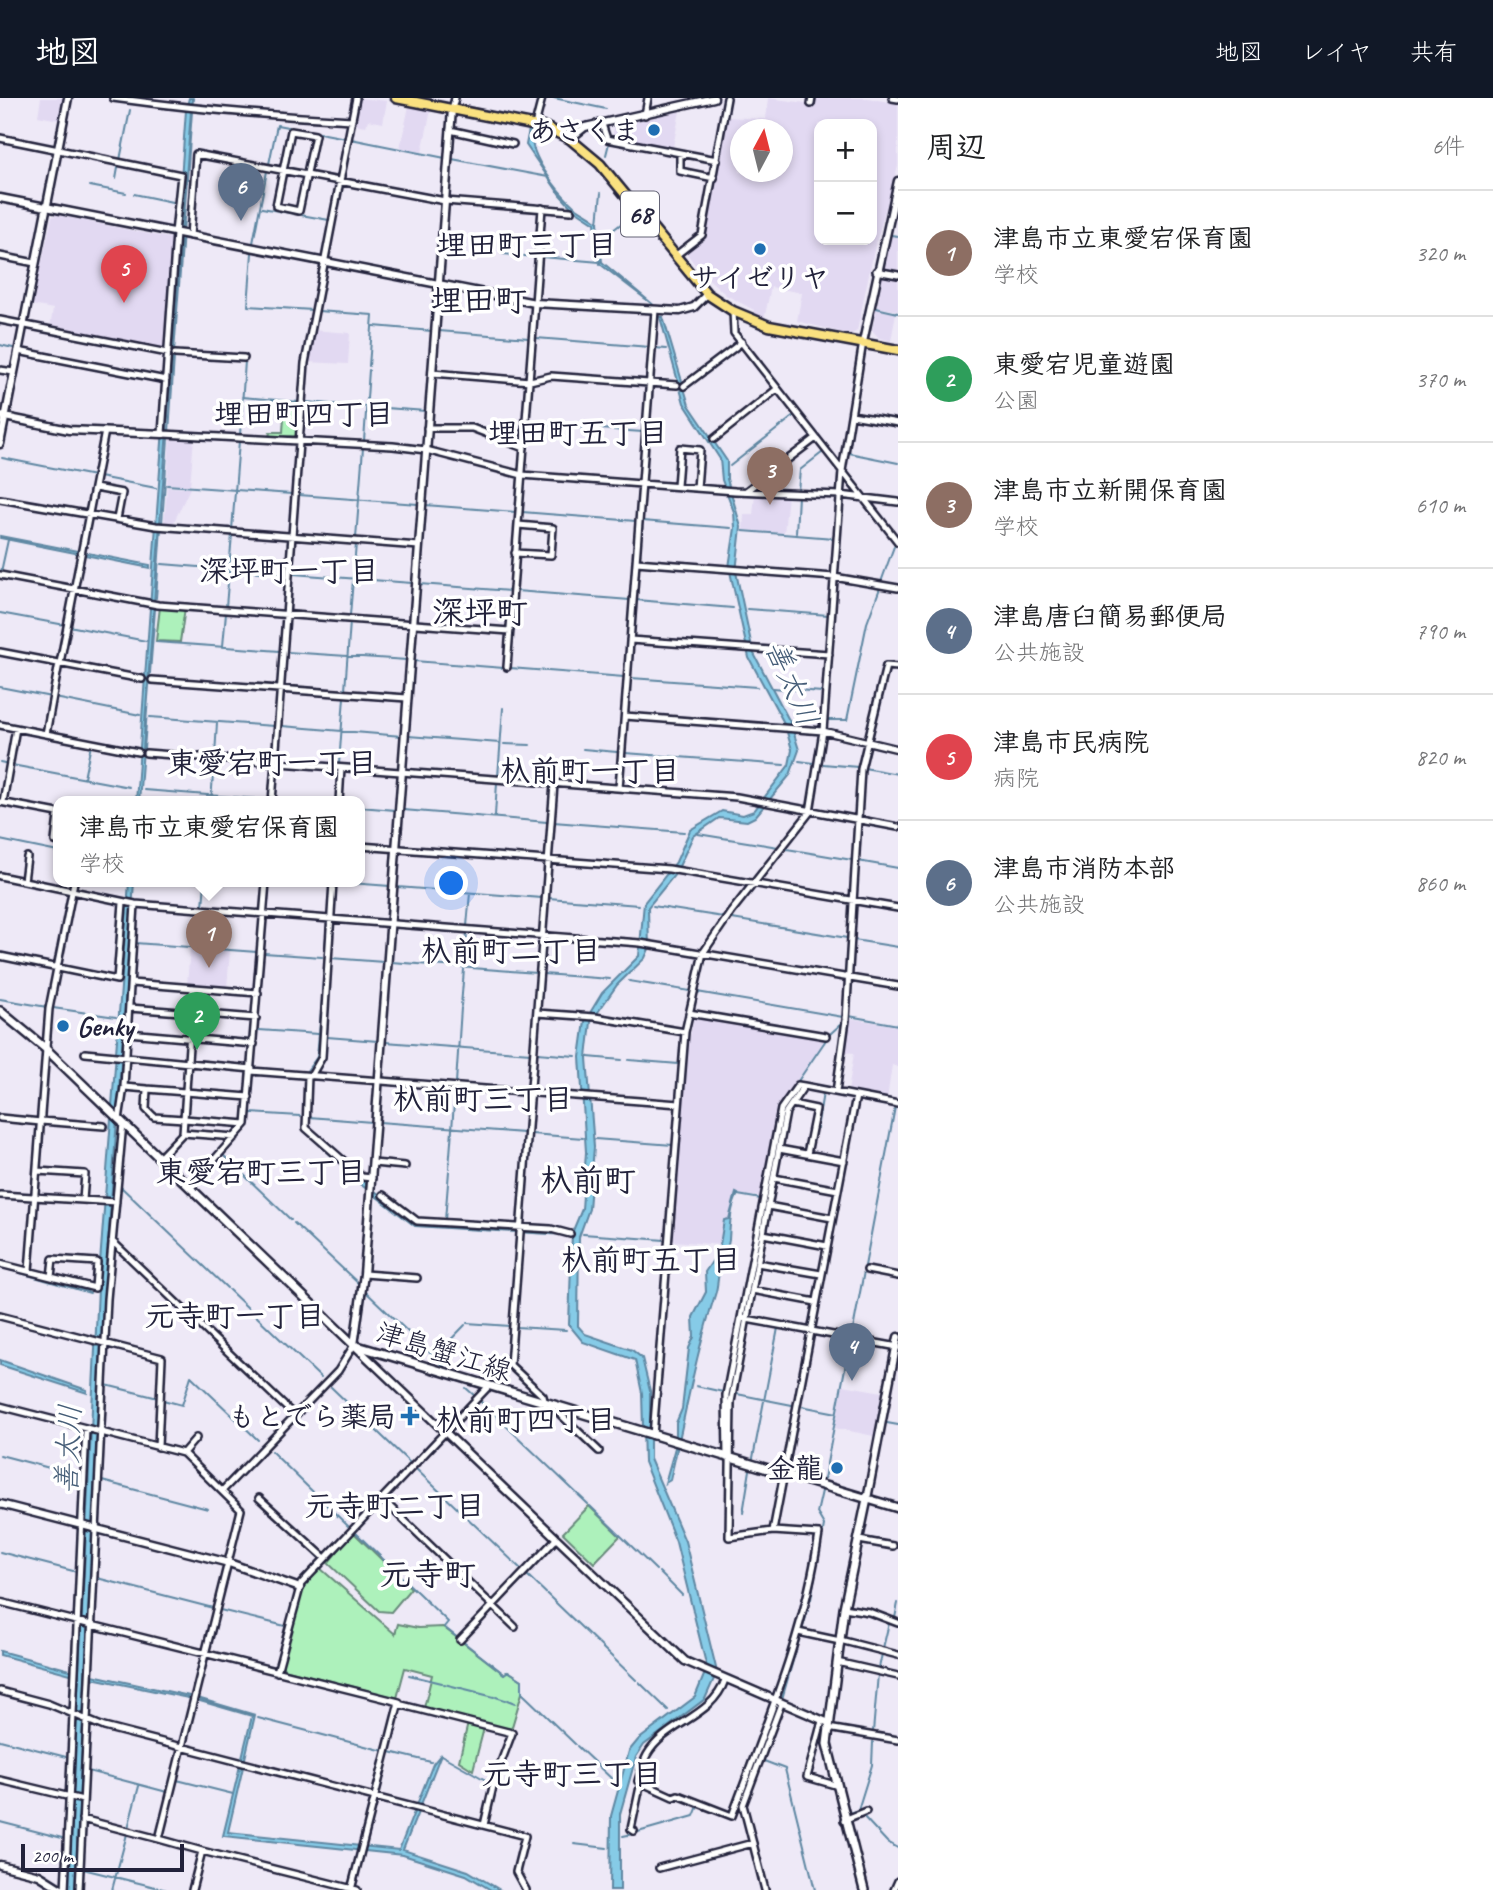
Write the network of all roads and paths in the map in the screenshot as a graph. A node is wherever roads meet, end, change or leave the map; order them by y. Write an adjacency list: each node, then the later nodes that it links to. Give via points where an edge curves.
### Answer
1 (68, 98): 21 (street)
2 (113, 98): 14 (street, via 290,119)
3 (356, 98): 14 (street)
4 (396, 98): 12 (main road, 68)
5 (455, 98): 12 (street)
6 (542, 98): 16 (street)
7 (649, 98): 13 (street)
8 (714, 98): 13 (street)
9 (727, 98): 23 (street)
10 (892, 98): 11 (street)
11 (898, 99)
12 (452, 109): 16 (main road, 68); 17 (street)
13 (645, 115): 15 (street)
14 (352, 120): 27 (street)
15 (602, 124): 19 (street, via 579,130); 22 (street, via 607,139)
16 (535, 125): 19 (main road, 68)
17 (450, 130): 20 (street); 31 (street)
18 (0, 138): 21 (street)
19 (570, 139): 38 (main road, 68, via 600,164)
20 (513, 144)
21 (58, 150): 32 (street); 35 (street, via 181,175)
22 (680, 153): 23 (street); 26 (street, via 680,171)
23 (717, 160): 26 (street)
24 (283, 170): 25 (street); 25 (street, via 276,206 299,211); 25 (street, via 291,131 315,135); 36 (street, via 196,154)
25 (307, 174): 27 (street)
26 (713, 178): 38 (street, via 702,235)
27 (340, 180): 31 (street); 39 (street)
28 (898, 181): 29 (street)
29 (896, 196): 41 (street)
30 (0, 198): 32 (street)
31 (445, 201): 33 (street); 43 (street)
32 (46, 207): 35 (street); 40 (street)
33 (542, 208): 34 (street); 45 (street)
34 (571, 211)
35 (176, 233): 36 (street); 54 (street)
36 (187, 235): 39 (street)
37 (0, 256): 40 (street)
38 (675, 256): 44 (main road, 68)
39 (324, 261): 43 (street); 72 (street, via 305,363)
40 (35, 263): 49 (street)
41 (876, 271): 42 (street); 51 (street)
42 (898, 275)
43 (439, 284): 45 (street); 59 (street)
44 (707, 294): 46 (street, via 690,309); 47 (main road, 68)
45 (535, 303): 46 (street); 61 (street)
46 (655, 310): 62 (street)
47 (733, 310): 50 (street, via 734,333); 51 (main road, 68, via 769,326)
48 (0, 320): 49 (street)
49 (23, 325): 53 (street); 54 (street)
50 (742, 342): 62 (street, via 681,386); 63 (street)
51 (863, 342): 52 (main road, 68); 64 (street)
52 (898, 350)
53 (18, 351): 58 (street); 60 (street)
54 (168, 353): 60 (street)
55 (176, 354): 56 (street)
56 (244, 358)
57 (0, 370): 58 (street)
58 (14, 372): 65 (street)
59 (432, 373): 61 (street); 67 (street)
60 (166, 380): 69 (street)
61 (530, 381): 62 (street, via 551,376); 74 (street)
62 (650, 383): 78 (street)
63 (777, 389): 70 (street); 71 (street)
64 (852, 415): 66 (street); 76 (street)
65 (3, 417): 68 (street, via 69,430); 73 (street)
66 (898, 424)
67 (428, 428): 74 (street, via 472,428); 75 (street)
68 (105, 431): 69 (street); 80 (street)
69 (165, 434): 72 (street)
70 (816, 438): 76 (street); 82 (street)
71 (714, 439)
72 (299, 440): 75 (street); 90 (street)
73 (0, 444)
74 (524, 448): 77 (street)
75 (426, 450): 77 (street); 92 (street)
76 (842, 471): 83 (street); 84 (street)
77 (522, 475): 78 (street); 89 (street)
78 (642, 484): 79 (street); 94 (street)
79 (677, 486): 81 (street); 81 (street, via 680,448 700,450)
80 (95, 488): 87 (street); 88 (street, via 122,493)
81 (697, 488): 82 (street)
82 (747, 491): 83 (street)
83 (840, 495): 84 (street); 96 (street)
84 (862, 496): 86 (street); 91 (street)
85 (0, 499): 87 (street)
86 (898, 502)
87 (90, 514): 88 (street); 98 (street)
88 (117, 519): 90 (street)
89 (518, 525): 93 (street); 93 (street, via 553,528 551,555)
90 (292, 536): 92 (street); 99 (street)
91 (896, 541)
92 (419, 546): 100 (street)
93 (516, 552): 101 (street)
94 (636, 562): 96 (street); 102 (street)
95 (0, 575): 98 (street)
96 (834, 578): 97 (street); 104 (street)
97 (898, 588)
98 (74, 589): 99 (street, via 148,604); 105 (street)
99 (286, 614): 100 (street); 110 (street)
100 (413, 624): 101 (street); 111 (street)
101 (510, 631): 106 (street)
102 (630, 640): 104 (street); 112 (street)
103 (0, 652): 105 (street)
104 (829, 654): 115 (street)
105 (60, 663): 108 (street); 116 (street)
106 (508, 667)
107 (898, 667): 117 (street, via 886,666)
108 (142, 679)
109 (152, 680): 110 (street)
110 (281, 690): 111 (street); 121 (street)
111 (407, 698): 123 (street)
112 (625, 716): 115 (street); 125 (street)
113 (0, 725): 114 (street)
114 (16, 728): 116 (street); 128 (street)
115 (823, 731): 117 (street); 129 (street)
116 (46, 734): 119 (street)
117 (866, 742): 118 (street); 131 (street)
118 (898, 749)
119 (138, 752)
120 (146, 753): 121 (street)
121 (275, 762): 122 (street); 126 (street)
122 (341, 768): 123 (street); 127 (street)
123 (402, 772): 124 (street); 134 (street)
124 (554, 784): 125 (street); 136 (street)
125 (619, 788): 129 (street, via 758,801)
126 (272, 796)
127 (339, 796)
128 (1, 802): 130 (street)
129 (810, 812): 131 (street); 139 (street)
130 (53, 814)
131 (858, 820): 132 (street); 144 (street)
132 (898, 827)
133 (365, 846): 134 (street)
134 (396, 848): 136 (street); 149 (street)
135 (27, 857): 138 (street)
136 (548, 860): 139 (street, via 669,869); 150 (street)
137 (0, 876): 138 (street)
138 (24, 881): 143 (street)
139 (754, 883): 144 (street); 151 (street)
140 (73, 887): 143 (street)
141 (266, 887): 147 (street)
142 (333, 887): 148 (street)
143 (72, 892): 145 (street); 153 (street)
144 (853, 900): 146 (street); 154 (street)
145 (130, 904): 147 (street); 153 (street, via 117,980); 155 (street)
146 (898, 908)
147 (264, 914): 148 (street); 158 (street)
148 (331, 919): 149 (street); 175 (street, via 322,1057)
149 (391, 923): 150 (street); 176 (street)
150 (542, 935): 151 (street); 162 (street)
151 (703, 953): 154 (street); 163 (street)
152 (0, 956): 153 (street)
153 (57, 968): 170 (street)
154 (848, 978): 156 (street); 181 (street)
155 (131, 983): 157 (street); 159 (street)
156 (898, 986)
157 (193, 988): 158 (street); 161 (street)
158 (258, 993): 164 (street)
159 (130, 1008): 161 (street); 166 (street)
160 (0, 1011): 170 (main road, 津島蟹江線)
161 (191, 1012): 164 (street); 168 (street)
162 (537, 1013): 165 (street); 182 (street)
163 (689, 1013): 165 (street); 167 (street)
164 (256, 1018): 169 (street)
165 (685, 1032): 185 (street)
166 (128, 1033): 168 (street); 172 (street)
167 (826, 1036)
168 (189, 1038): 169 (street); 173 (street)
169 (254, 1044): 174 (street)
170 (46, 1049): 190 (street); 191 (main road, 津島蟹江線)
171 (85, 1053): 172 (street)
172 (125, 1059): 173 (street); 178 (street)
173 (187, 1064): 174 (street); 180 (street)
174 (251, 1070): 175 (street); 184 (street)
175 (309, 1076): 176 (street); 204 (street, via 306,1128 362,1177)
176 (379, 1081): 182 (street); 200 (street)
177 (804, 1086): 181 (street); 186 (street); 233 (street, via 798,1085 781,1109)
178 (124, 1087): 179 (street); 191 (street)
179 (147, 1089): 180 (street); 189 (street, via 146,1110 154,1117)
180 (186, 1092): 184 (street); 189 (street)
181 (836, 1092): 183 (street)
182 (531, 1093): 185 (street); 214 (street)
183 (856, 1096): 187 (street); 199 (street)
184 (249, 1097): 192 (street)
185 (680, 1104): 247 (street)
186 (792, 1104): 196 (street, via 786,1112); 197 (street, via 816,1108)
187 (898, 1104)
188 (0, 1118): 190 (street)
189 (184, 1119): 192 (street); 194 (street)
190 (41, 1122): 193 (street); 202 (street)
191 (121, 1122): 198 (main road, 津島蟹江線); 211 (street)
192 (246, 1124): 195 (street)
193 (104, 1126)
194 (183, 1133): 195 (street); 198 (street)
195 (236, 1138): 205 (street)
196 (779, 1149): 197 (street); 203 (street)
197 (807, 1154): 199 (street)
198 (159, 1158): 205 (main road, 津島蟹江線)
199 (844, 1161): 206 (street)
200 (373, 1164): 201 (street); 204 (street)
201 (405, 1166)
202 (37, 1171): 209 (street); 210 (street, via 85,1174)
203 (774, 1178): 206 (street); 212 (street)
204 (371, 1179): 223 (street)
205 (190, 1187): 237 (main road, 津島蟹江線)
206 (838, 1190): 213 (street)
207 (0, 1195): 209 (street)
208 (383, 1195): 214 (street, via 417,1221)
209 (35, 1196): 210 (street); 222 (street)
210 (83, 1200): 211 (street)
211 (115, 1202): 217 (street)
212 (768, 1206): 213 (street); 216 (street)
213 (832, 1218): 218 (street)
214 (520, 1232): 215 (street, via 551,1229); 240 (street, via 510,1365 543,1395)
215 (570, 1234)
216 (763, 1234): 218 (street); 219 (street)
217 (112, 1241): 230 (street); 243 (street)
218 (827, 1246): 224 (street)
219 (757, 1263): 224 (street); 229 (street)
220 (0, 1264): 222 (street)
221 (867, 1270): 225 (street)
222 (29, 1271): 226 (street)
223 (364, 1274): 227 (street); 237 (street)
224 (821, 1274): 231 (street)
225 (898, 1276)
226 (51, 1277): 226 (street, via 95,1288 97,1262 53,1259)
227 (417, 1278)
228 (96, 1290): 230 (street)
229 (752, 1290): 231 (street); 233 (street)
230 (107, 1291): 236 (street)
231 (816, 1301): 234 (street)
232 (0, 1316): 236 (street)
233 (744, 1318): 234 (street); 252 (street, via 731,1402)
234 (810, 1331): 238 (street); 253 (street)
235 (898, 1337): 238 (street)
236 (104, 1343): 245 (street); 249 (street, via 162,1358)
237 (354, 1345): 239 (main road, 津島蟹江線); 243 (street, via 338,1371); 246 (street)
238 (897, 1347): 257 (street)
239 (488, 1387): 240 (main road, 津島蟹江線); 246 (street)
240 (545, 1404): 242 (main road, 津島蟹江線)
241 (0, 1406): 244 (street)
242 (558, 1407): 247 (main road, 津島蟹江線); 250 (street)
243 (295, 1416): 254 (street)
244 (87, 1429): 245 (street); 260 (street)
245 (100, 1432): 249 (street); 261 (street)
246 (446, 1432): 256 (street); 263 (street)
247 (652, 1435): 252 (main road, 津島蟹江線)
248 (196, 1438): 251 (street)
249 (158, 1447): 251 (street)
250 (599, 1451)
251 (183, 1453): 254 (street)
252 (729, 1458): 253 (main road, 津島蟹江線); 262 (street, via 729,1537)
253 (784, 1474): 257 (main road, 津島蟹江線); 262 (street)
254 (223, 1490): 267 (street, via 241,1510)
255 (259, 1498): 266 (street)
256 (382, 1499): 266 (street); 270 (street)
257 (867, 1499): 259 (main road, 津島蟹江線); 264 (main road)
258 (0, 1504): 260 (street)
259 (898, 1508)
260 (83, 1525): 261 (street); 272 (street)
261 (95, 1528): 267 (street); 274 (street)
262 (773, 1531): 276 (street, via 819,1534)
263 (556, 1539): 270 (street); 284 (street, via 669,1648)
264 (859, 1540): 265 (street); 271 (main road)
265 (893, 1546)
266 (325, 1558): 268 (street)
267 (229, 1563): 268 (street); 280 (street)
268 (300, 1588): 282 (street)
269 (0, 1602): 272 (street)
270 (493, 1606): 275 (street); 277 (street)
271 (844, 1608): 273 (street); 278 (main road)
272 (77, 1622): 274 (street); 288 (street)
273 (898, 1623)
274 (91, 1625): 280 (street); 289 (street)
275 (514, 1627)
276 (798, 1632): 278 (street); 286 (street)
277 (460, 1640)
278 (840, 1640): 279 (street); 281 (main road)
279 (898, 1655)
280 (206, 1656): 282 (street); 292 (street)
281 (837, 1662): 283 (street); 290 (main road)
282 (277, 1672): 287 (street)
283 (898, 1676)
284 (725, 1681): 286 (street); 294 (street, via 711,1704 647,1754)
285 (0, 1691): 288 (street)
286 (778, 1702): 290 (street); 294 (street, via 732,1816); 305 (street, via 744,1800)
287 (398, 1704): 296 (street); 302 (street, via 512,1733)
288 (73, 1713): 289 (street); 297 (street)
289 (86, 1720): 292 (street); 298 (street)
290 (826, 1724): 291 (street); 295 (main road); 295 (street, via 807,1777)
291 (898, 1740)
292 (182, 1748): 296 (street); 304 (street)
293 (0, 1780): 297 (street)
294 (641, 1782): 303 (street)
295 (835, 1785): 301 (main road)
296 (374, 1796): 302 (street); 313 (street)
297 (70, 1798): 298 (street); 310 (street)
298 (82, 1800): 300 (street)
299 (866, 1811): 301 (street)
300 (82, 1819): 304 (street); 311 (street)
301 (844, 1819): 316 (main road)
302 (484, 1825): 314 (street, via 525,1836 516,1872)
303 (634, 1831)
304 (159, 1839): 306 (street)
305 (753, 1843): 308 (street); 315 (street)
306 (202, 1851): 312 (street); 313 (street)
307 (0, 1865): 310 (street, via 39,1875)
308 (659, 1868)
309 (898, 1881): 317 (street)
310 (64, 1890)
311 (79, 1890)
312 (192, 1890)
313 (353, 1890)
314 (526, 1890)
315 (765, 1890)
316 (864, 1890)
317 (894, 1890)

